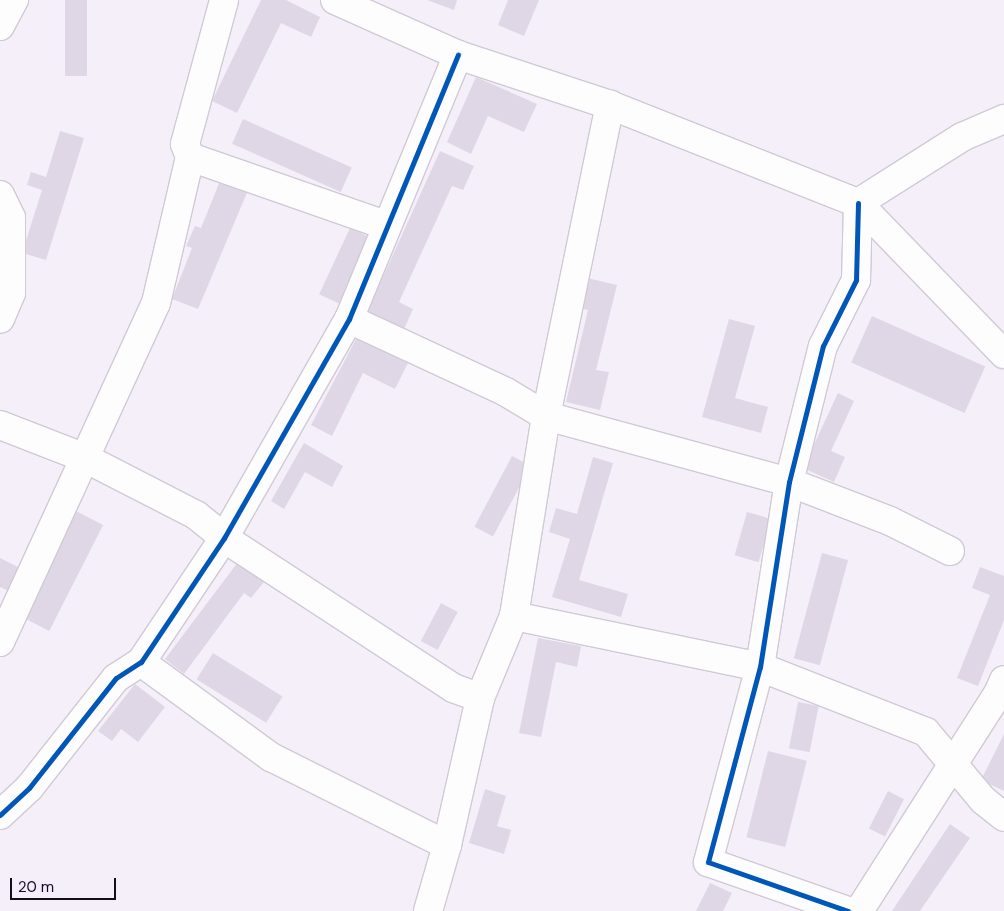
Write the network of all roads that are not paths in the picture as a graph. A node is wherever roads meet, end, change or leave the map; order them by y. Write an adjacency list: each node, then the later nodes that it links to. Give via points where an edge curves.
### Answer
1 (14, 0): 4 (street)
2 (224, 0): 8 (street, via 185,144)
3 (335, 0): 5 (street)
4 (0, 26)
5 (458, 54): 6 (street); 11 (street)
6 (610, 105): 10 (street); 15 (street)
7 (1004, 119): 10 (street, via 962,137)
8 (190, 157): 11 (street); 17 (street, via 156,303)
9 (0, 195): 12 (street, via 11,218 11,293)
10 (858, 203): 14 (street); 18 (street, via 856,280 823,346)
11 (385, 225): 13 (street)
12 (0, 319)
13 (349, 319): 15 (street, via 506,392); 19 (street)
14 (1004, 354)
15 (546, 416): 18 (street); 21 (street)
16 (0, 425): 17 (street)
17 (85, 458): 19 (street, via 196,515); 22 (street)
18 (789, 482): 20 (street, via 890,521); 24 (street)
19 (224, 538): 23 (street); 26 (street, via 453,688)
20 (950, 551)
21 (514, 616): 24 (street); 26 (street)
22 (0, 642)
23 (141, 662): 28 (street, via 116,678 29,788); 30 (street, via 271,757)
24 (760, 667): 27 (street, via 926,732); 32 (street, via 708,862)
25 (1004, 680): 27 (street)
26 (480, 698): 30 (street)
27 (955, 763): 29 (street, via 983,800); 33 (street)
28 (0, 814)
29 (1004, 817)
30 (447, 845): 31 (street)
31 (428, 911)
32 (848, 911)
33 (859, 911)

